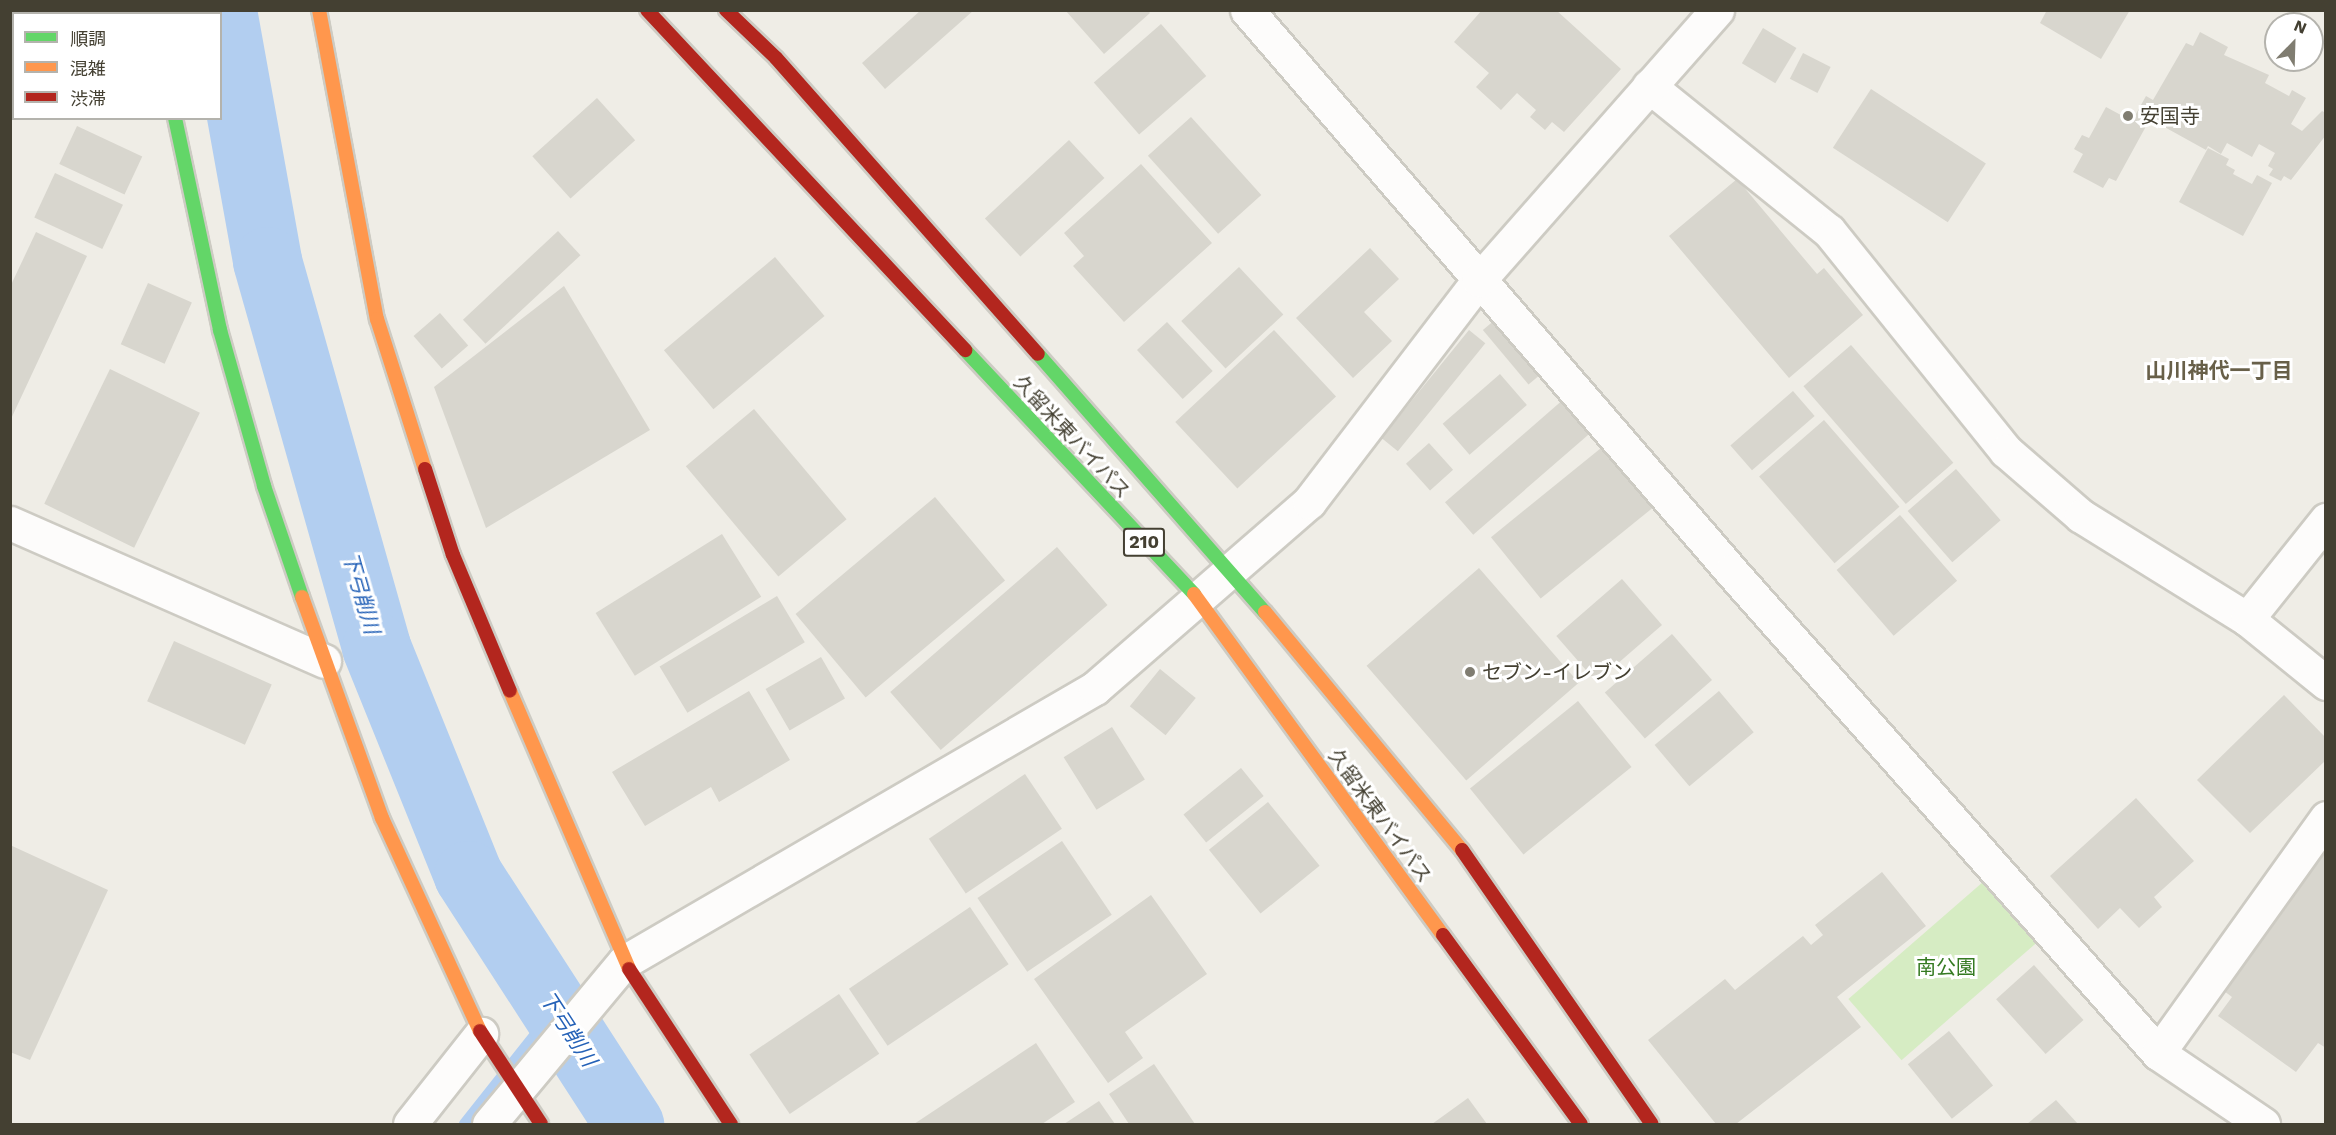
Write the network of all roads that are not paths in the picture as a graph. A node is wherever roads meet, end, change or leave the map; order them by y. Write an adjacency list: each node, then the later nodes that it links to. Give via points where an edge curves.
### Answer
1 (319, 10): 17 (main road, via 381,330 453,555)
2 (647, 10): 12 (main road, 久留米東バイパス / 210)
3 (726, 10): 11 (main road, 久留米東バイパス / 210, via 776,58)
4 (1247, 10): 8 (street)
5 (1717, 10): 6 (street)
6 (1649, 86): 8 (street); 13 (street, via 1829,231 2006,451 2081,516)
7 (175, 120): 14 (main road, via 220,330 264,486)
8 (1479, 280): 11 (street, via 1309,502); 19 (street)
9 (2325, 520): 13 (street)
10 (10, 523): 14 (street)
11 (1232, 572): 12 (street); 26 (main road, 久留米東バイパス / 210, via 1444,825)
12 (1197, 598): 17 (street, via 1095,688); 25 (main road, 久留米東バイパス / 210)
13 (2247, 619): 15 (street)
14 (324, 661): 18 (main road, via 382,818)
15 (2325, 683)
16 (2325, 818): 19 (street)
17 (624, 962): 20 (street); 24 (main road)
18 (481, 1034): 20 (main road); 21 (street)
19 (2158, 1053): 27 (street)
20 (518, 1089): 22 (street); 23 (main road)
21 (410, 1125)
22 (489, 1125)
23 (542, 1125)
24 (731, 1125)
25 (1581, 1125)
26 (1652, 1125)
27 (2263, 1125)

